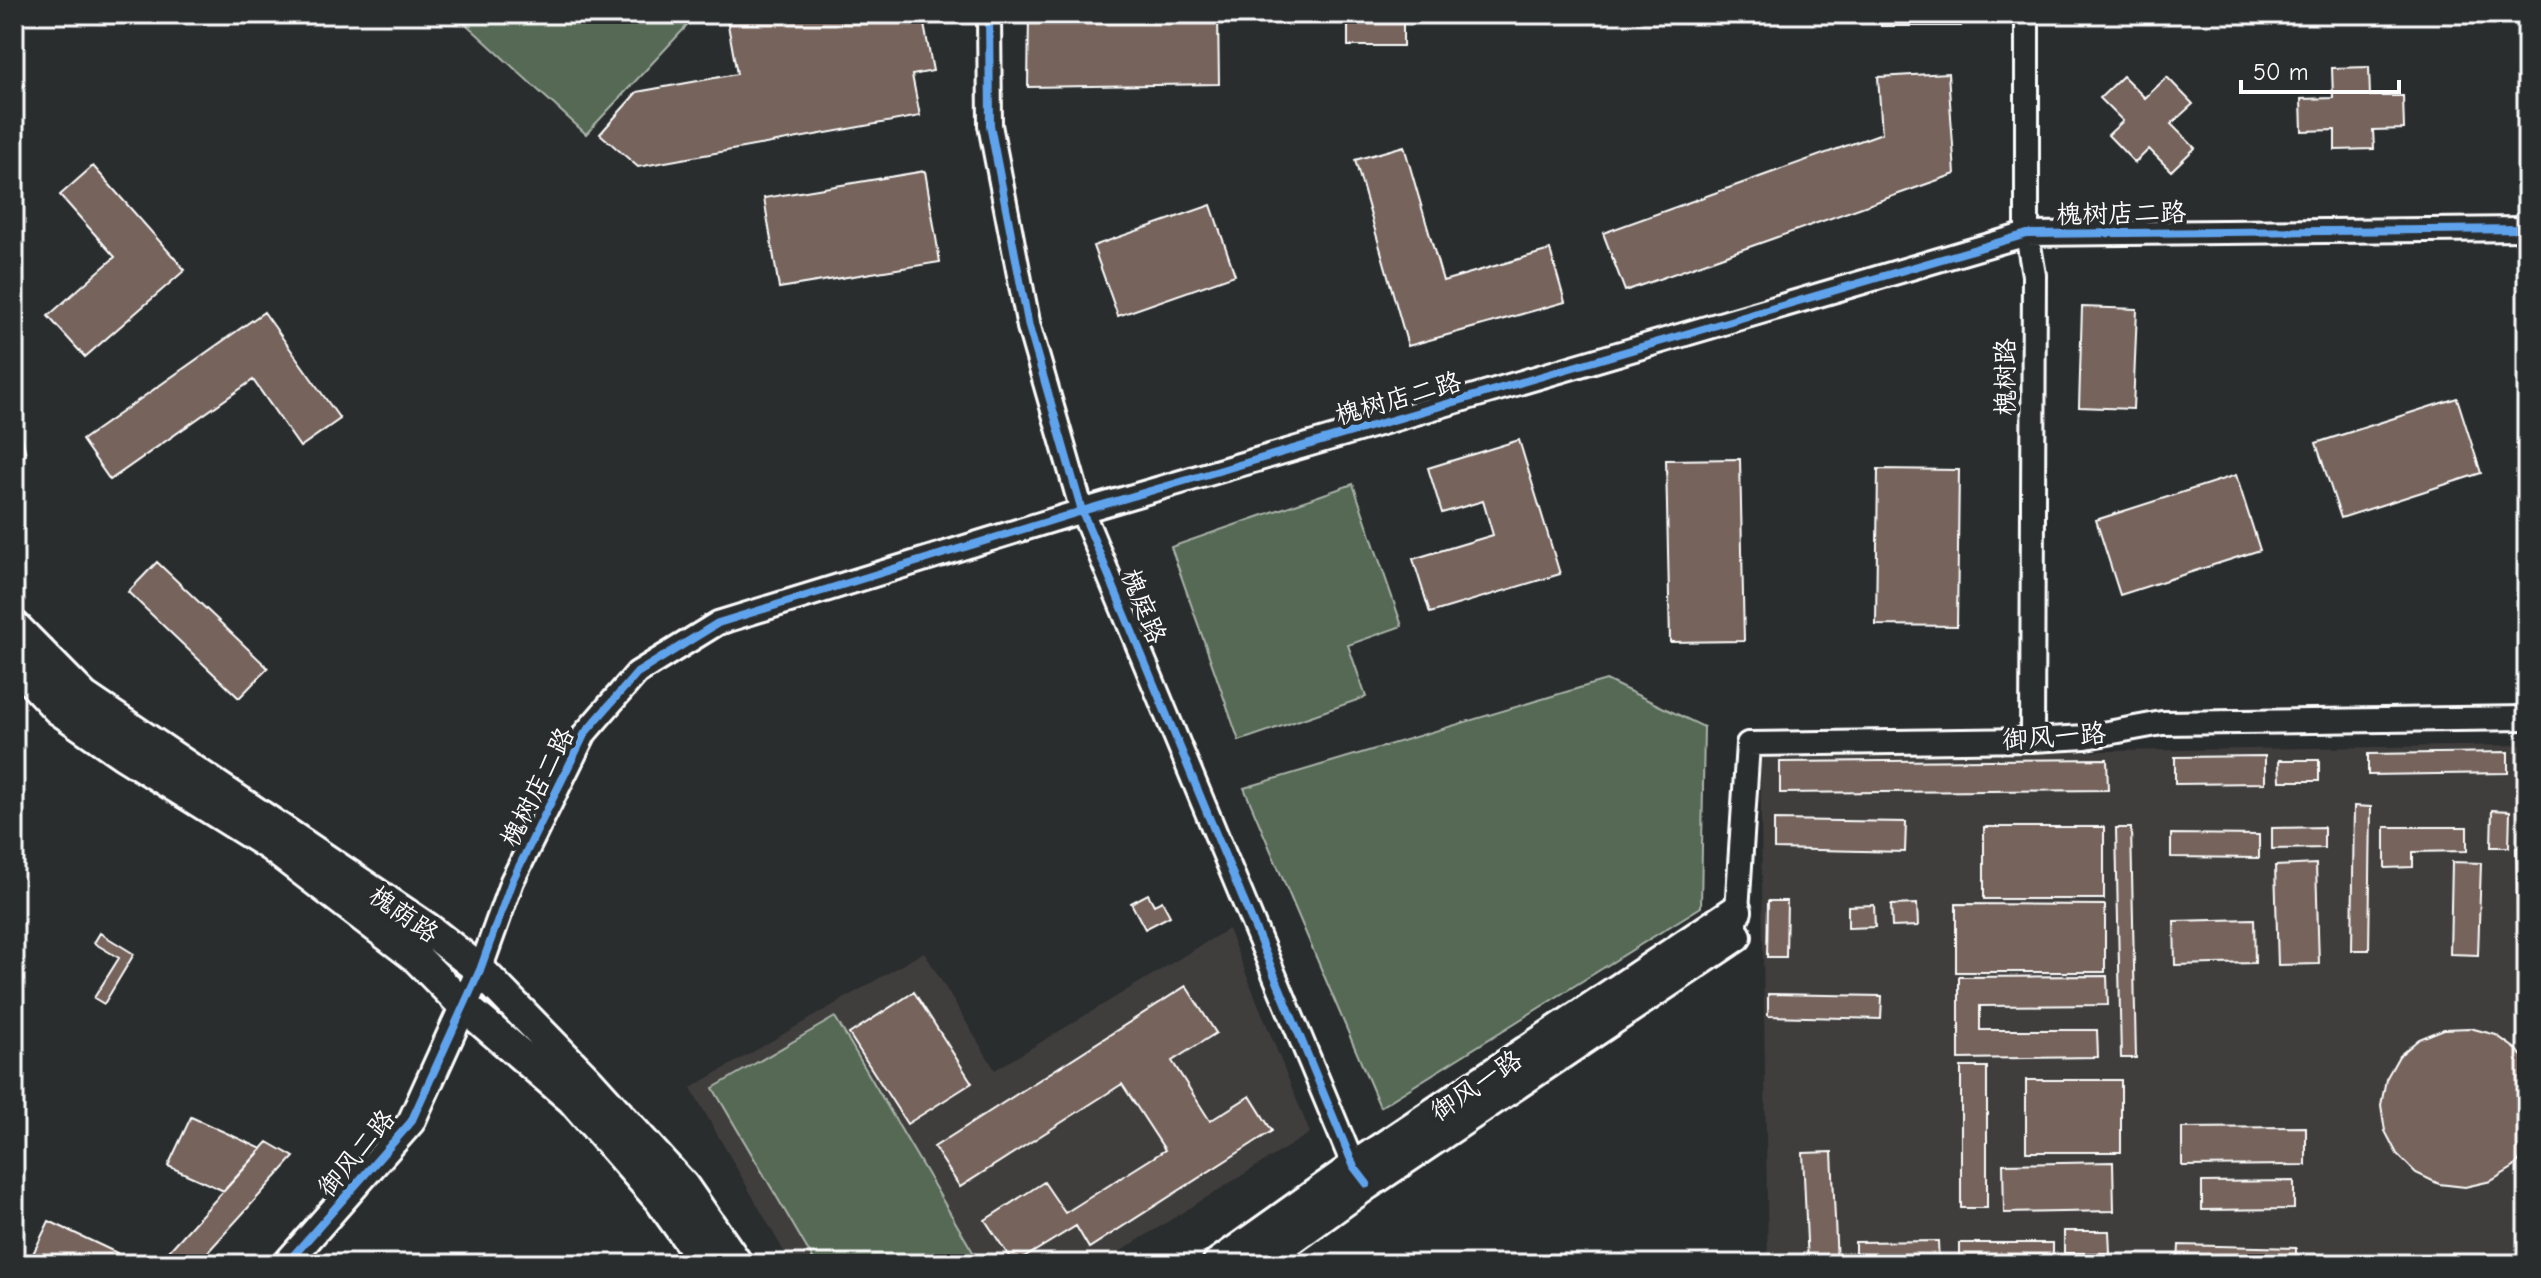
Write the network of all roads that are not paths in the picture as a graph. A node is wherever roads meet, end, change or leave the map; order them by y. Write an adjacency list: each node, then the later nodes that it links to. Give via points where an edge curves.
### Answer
1 (989, 14): 5 (street, 槐庭路, via 990,125 1029,327)
2 (2027, 14): 4 (street, 槐树路)
3 (2527, 229): 4 (street, 槐树店二路)
4 (2027, 234): 5 (street, 槐树店二路); 9 (street, 槐树路, via 2034,275)
5 (1082, 511): 11 (street, 槐树店二路, via 718,623 637,673 585,733 546,806); 13 (street, 槐庭路)
6 (14, 626): 11 (main road, 槐荫路, via 84,697 428,929)
7 (14, 662): 12 (main road, 槐荫路, via 58,709 271,846 416,957)
8 (2527, 718): 9 (street, 御风一路, via 2162,723 2086,737)
9 (2032, 740): 10 (street, 御风一路, via 1748,744)
10 (1736, 924): 13 (main road, 御风一路)
11 (480, 970): 12 (street, 御风二路); 16 (main road, 槐荫路, via 683,1186)
12 (464, 1006): 14 (street, 御风二路, via 411,1122); 15 (main road, 槐荫路, via 572,1099 660,1200)
13 (1360, 1176): 17 (main road, 御风一路); 18 (main road, 御风一路)
14 (286, 1264)
15 (706, 1264)
16 (737, 1264)
17 (1218, 1264)
18 (1256, 1264)

